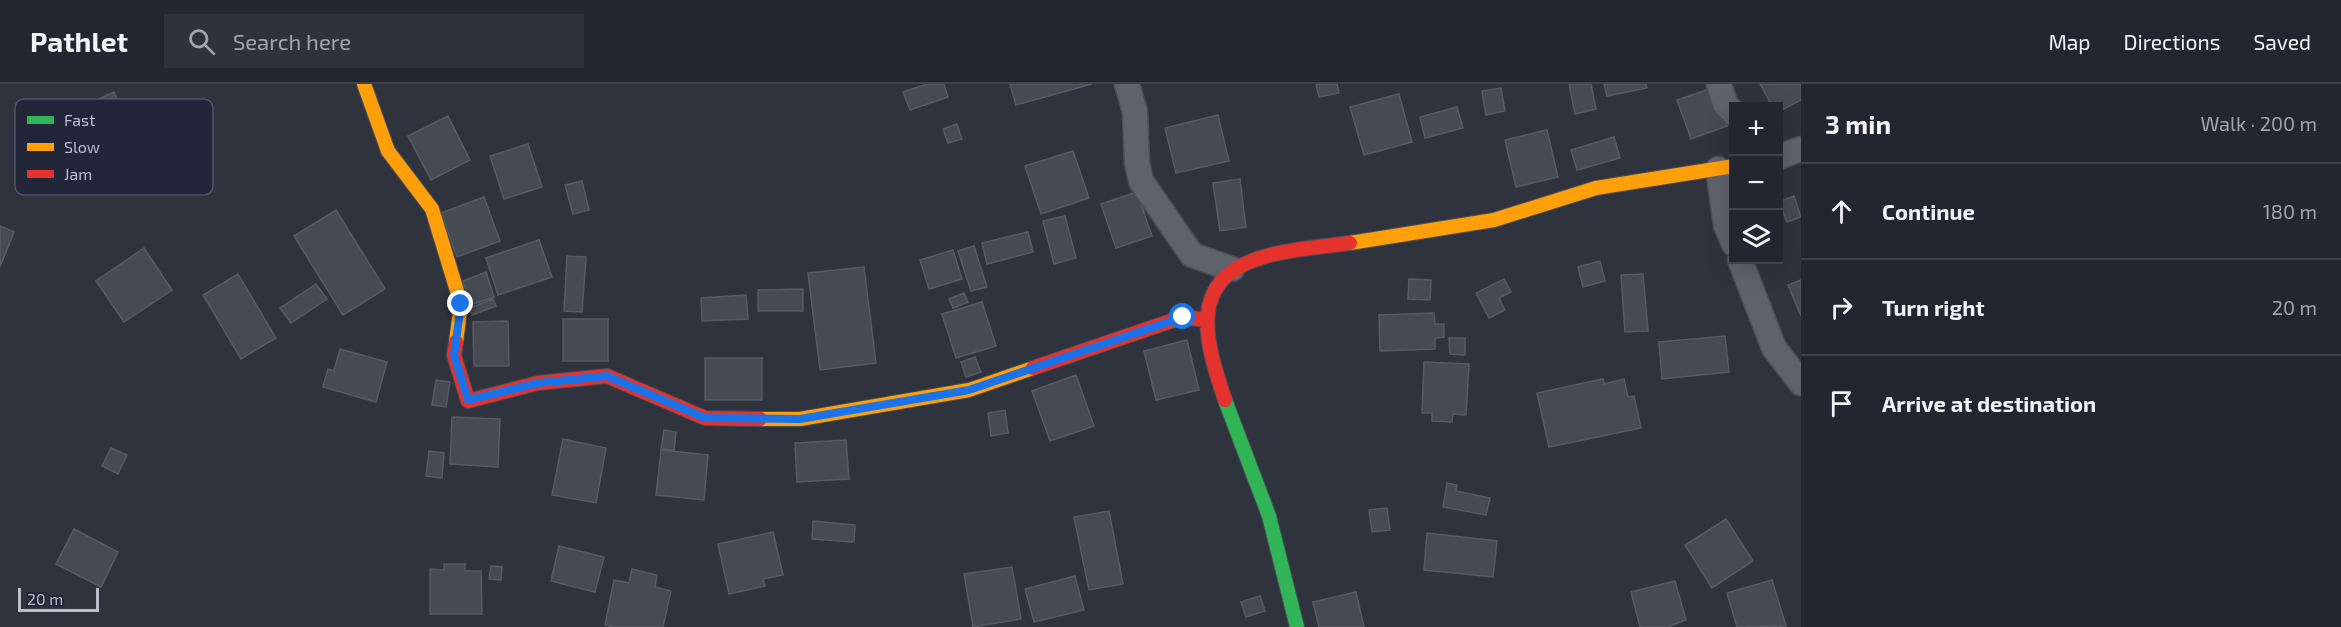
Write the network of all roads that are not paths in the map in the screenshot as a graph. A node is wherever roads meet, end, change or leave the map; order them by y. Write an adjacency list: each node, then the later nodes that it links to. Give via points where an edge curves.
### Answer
1 (364, 84): 9 (street, via 388,151 432,209 461,304 454,355 468,400 538,383 607,376 705,418 800,419 969,390 1183,317)
2 (1127, 84): 8 (street, via 1135,112 1137,163 1142,181 1192,255)
3 (1719, 84): 4 (street)
4 (1729, 108)
5 (1726, 167): 6 (street); 8 (street, via 1596,188 1494,220 1261,257)
6 (1729, 232)
7 (1742, 264): 10 (street, via 1774,348)
8 (1232, 269): 9 (street, via 1210,296)
9 (1206, 320): 11 (street, via 1215,371 1269,518)
10 (1801, 383)
11 (1297, 627)

